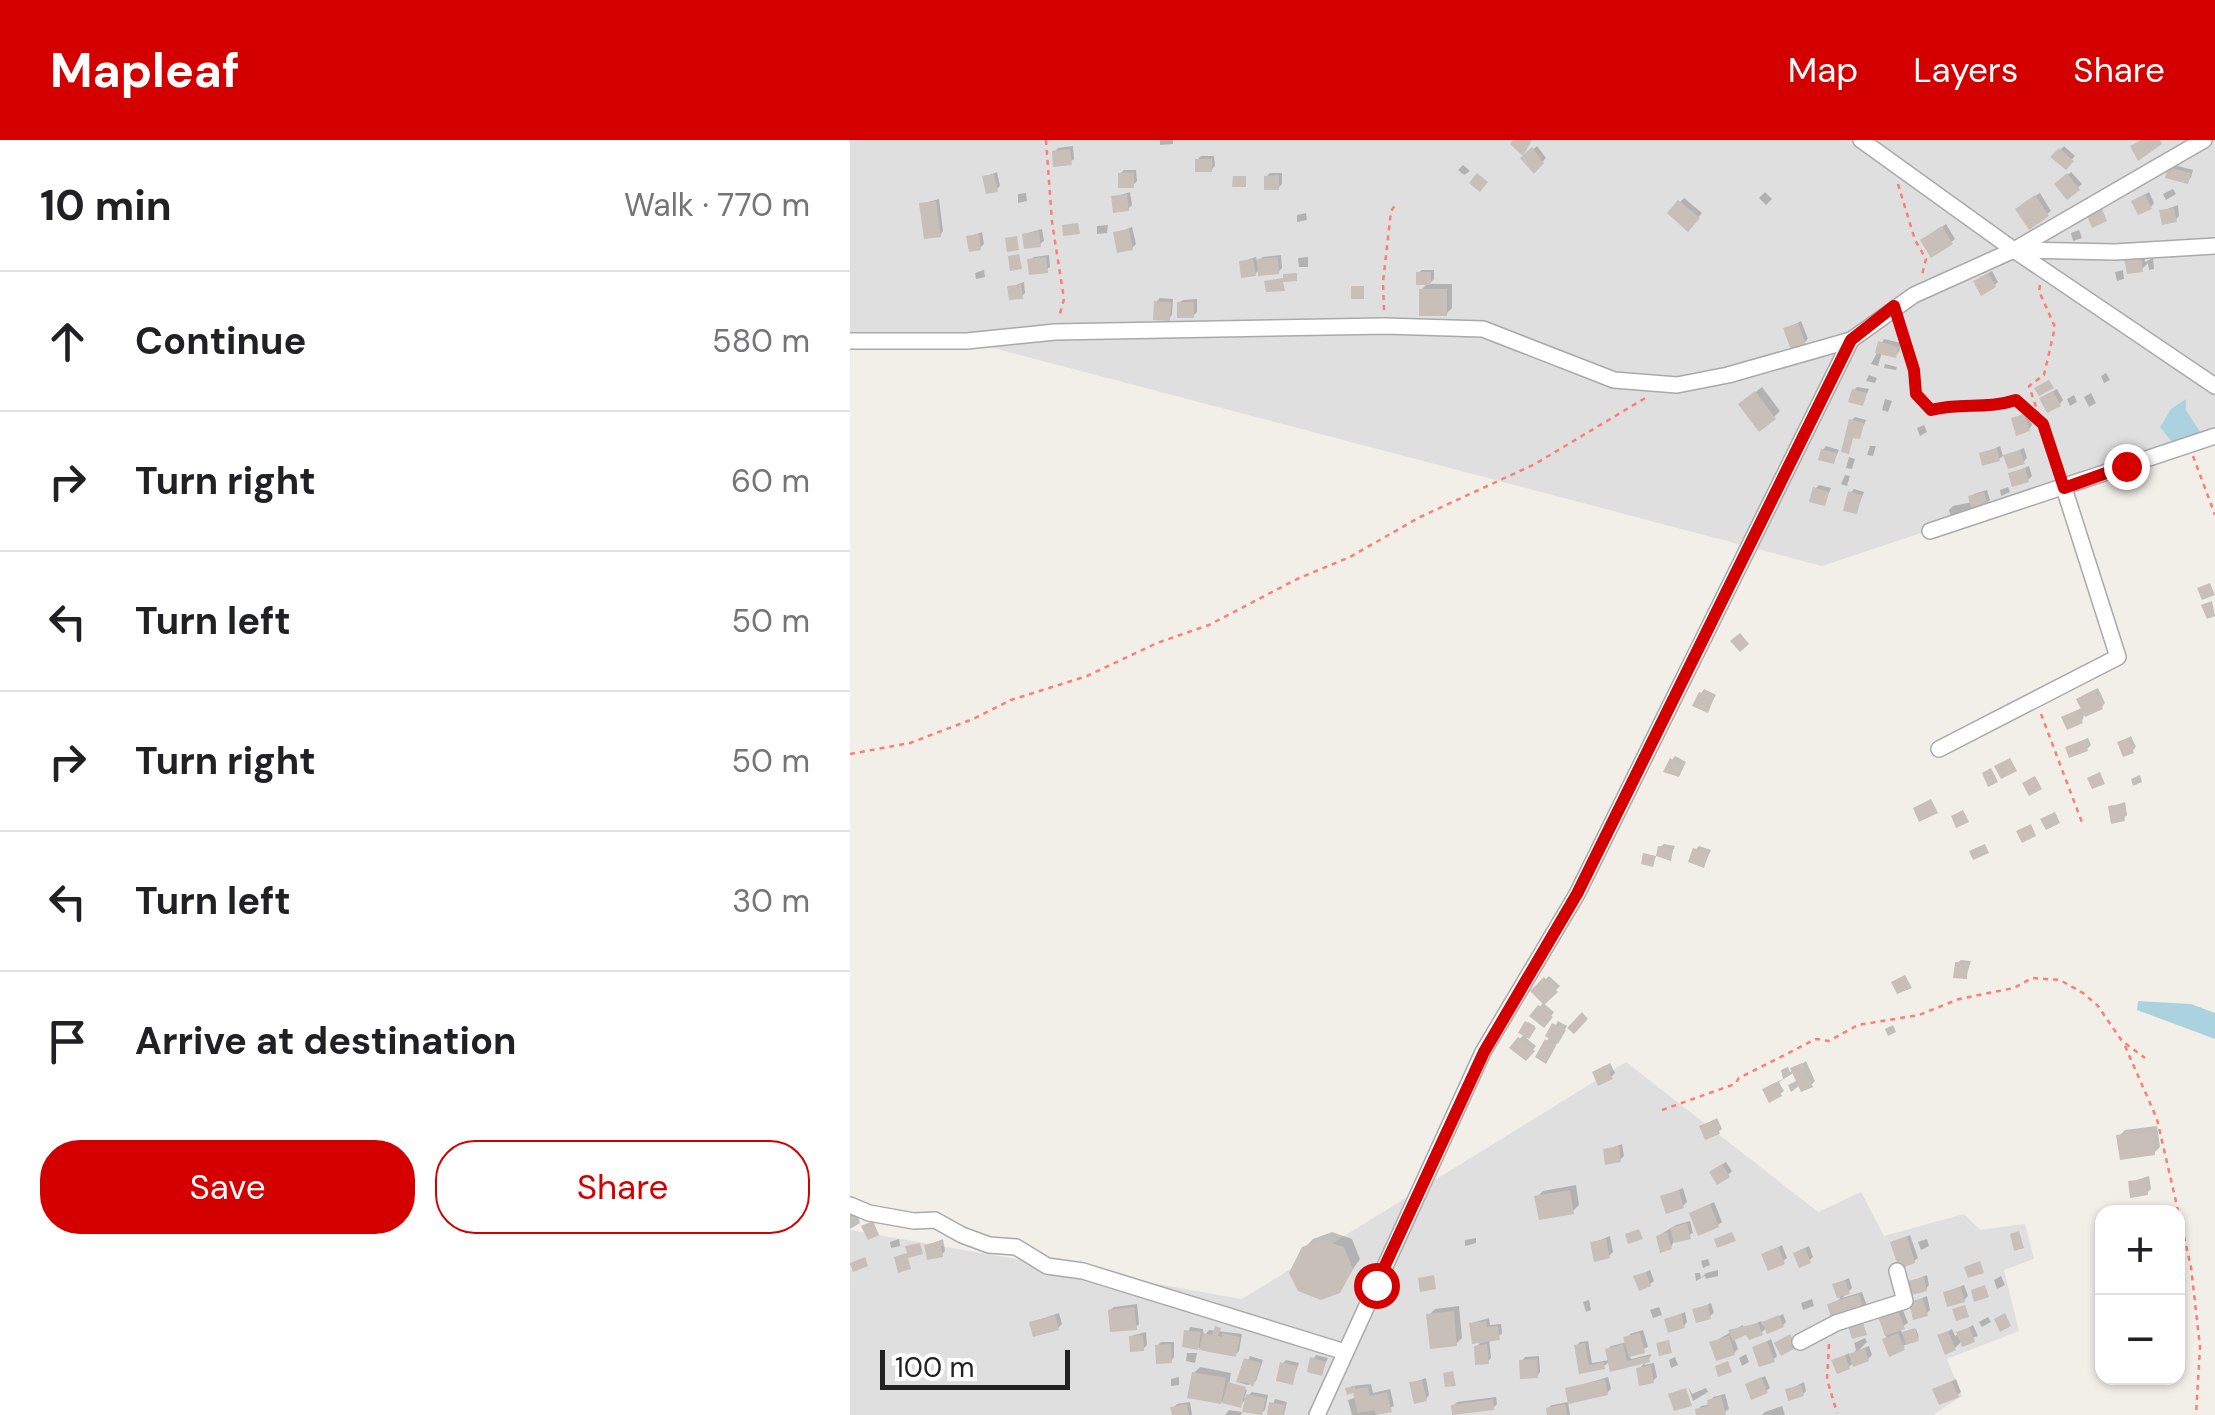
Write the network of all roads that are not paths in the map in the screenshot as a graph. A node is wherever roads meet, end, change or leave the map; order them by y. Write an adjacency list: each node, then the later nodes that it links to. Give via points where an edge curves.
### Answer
1 (1861, 140): 4 (street)
2 (2204, 140): 4 (street)
3 (2215, 246): 4 (street)
4 (2014, 250): 5 (street, via 1894,306); 7 (street)
5 (1851, 340): 6 (street, via 1677,385 1614,380 1483,329 1055,332 967,342); 15 (street, via 1577,894 1484,1052)
6 (850, 342)
7 (2215, 386)
8 (2215, 436): 9 (street)
9 (2064, 488): 10 (street); 11 (street, via 2118,657)
10 (1930, 531)
11 (1939, 749)
12 (850, 1205): 15 (street, via 914,1222 935,1220 962,1236 1016,1247 1047,1266 1083,1271)
13 (1897, 1271): 14 (street, via 1905,1301)
14 (1800, 1342)
15 (1345, 1352): 16 (street)
16 (1316, 1415)

